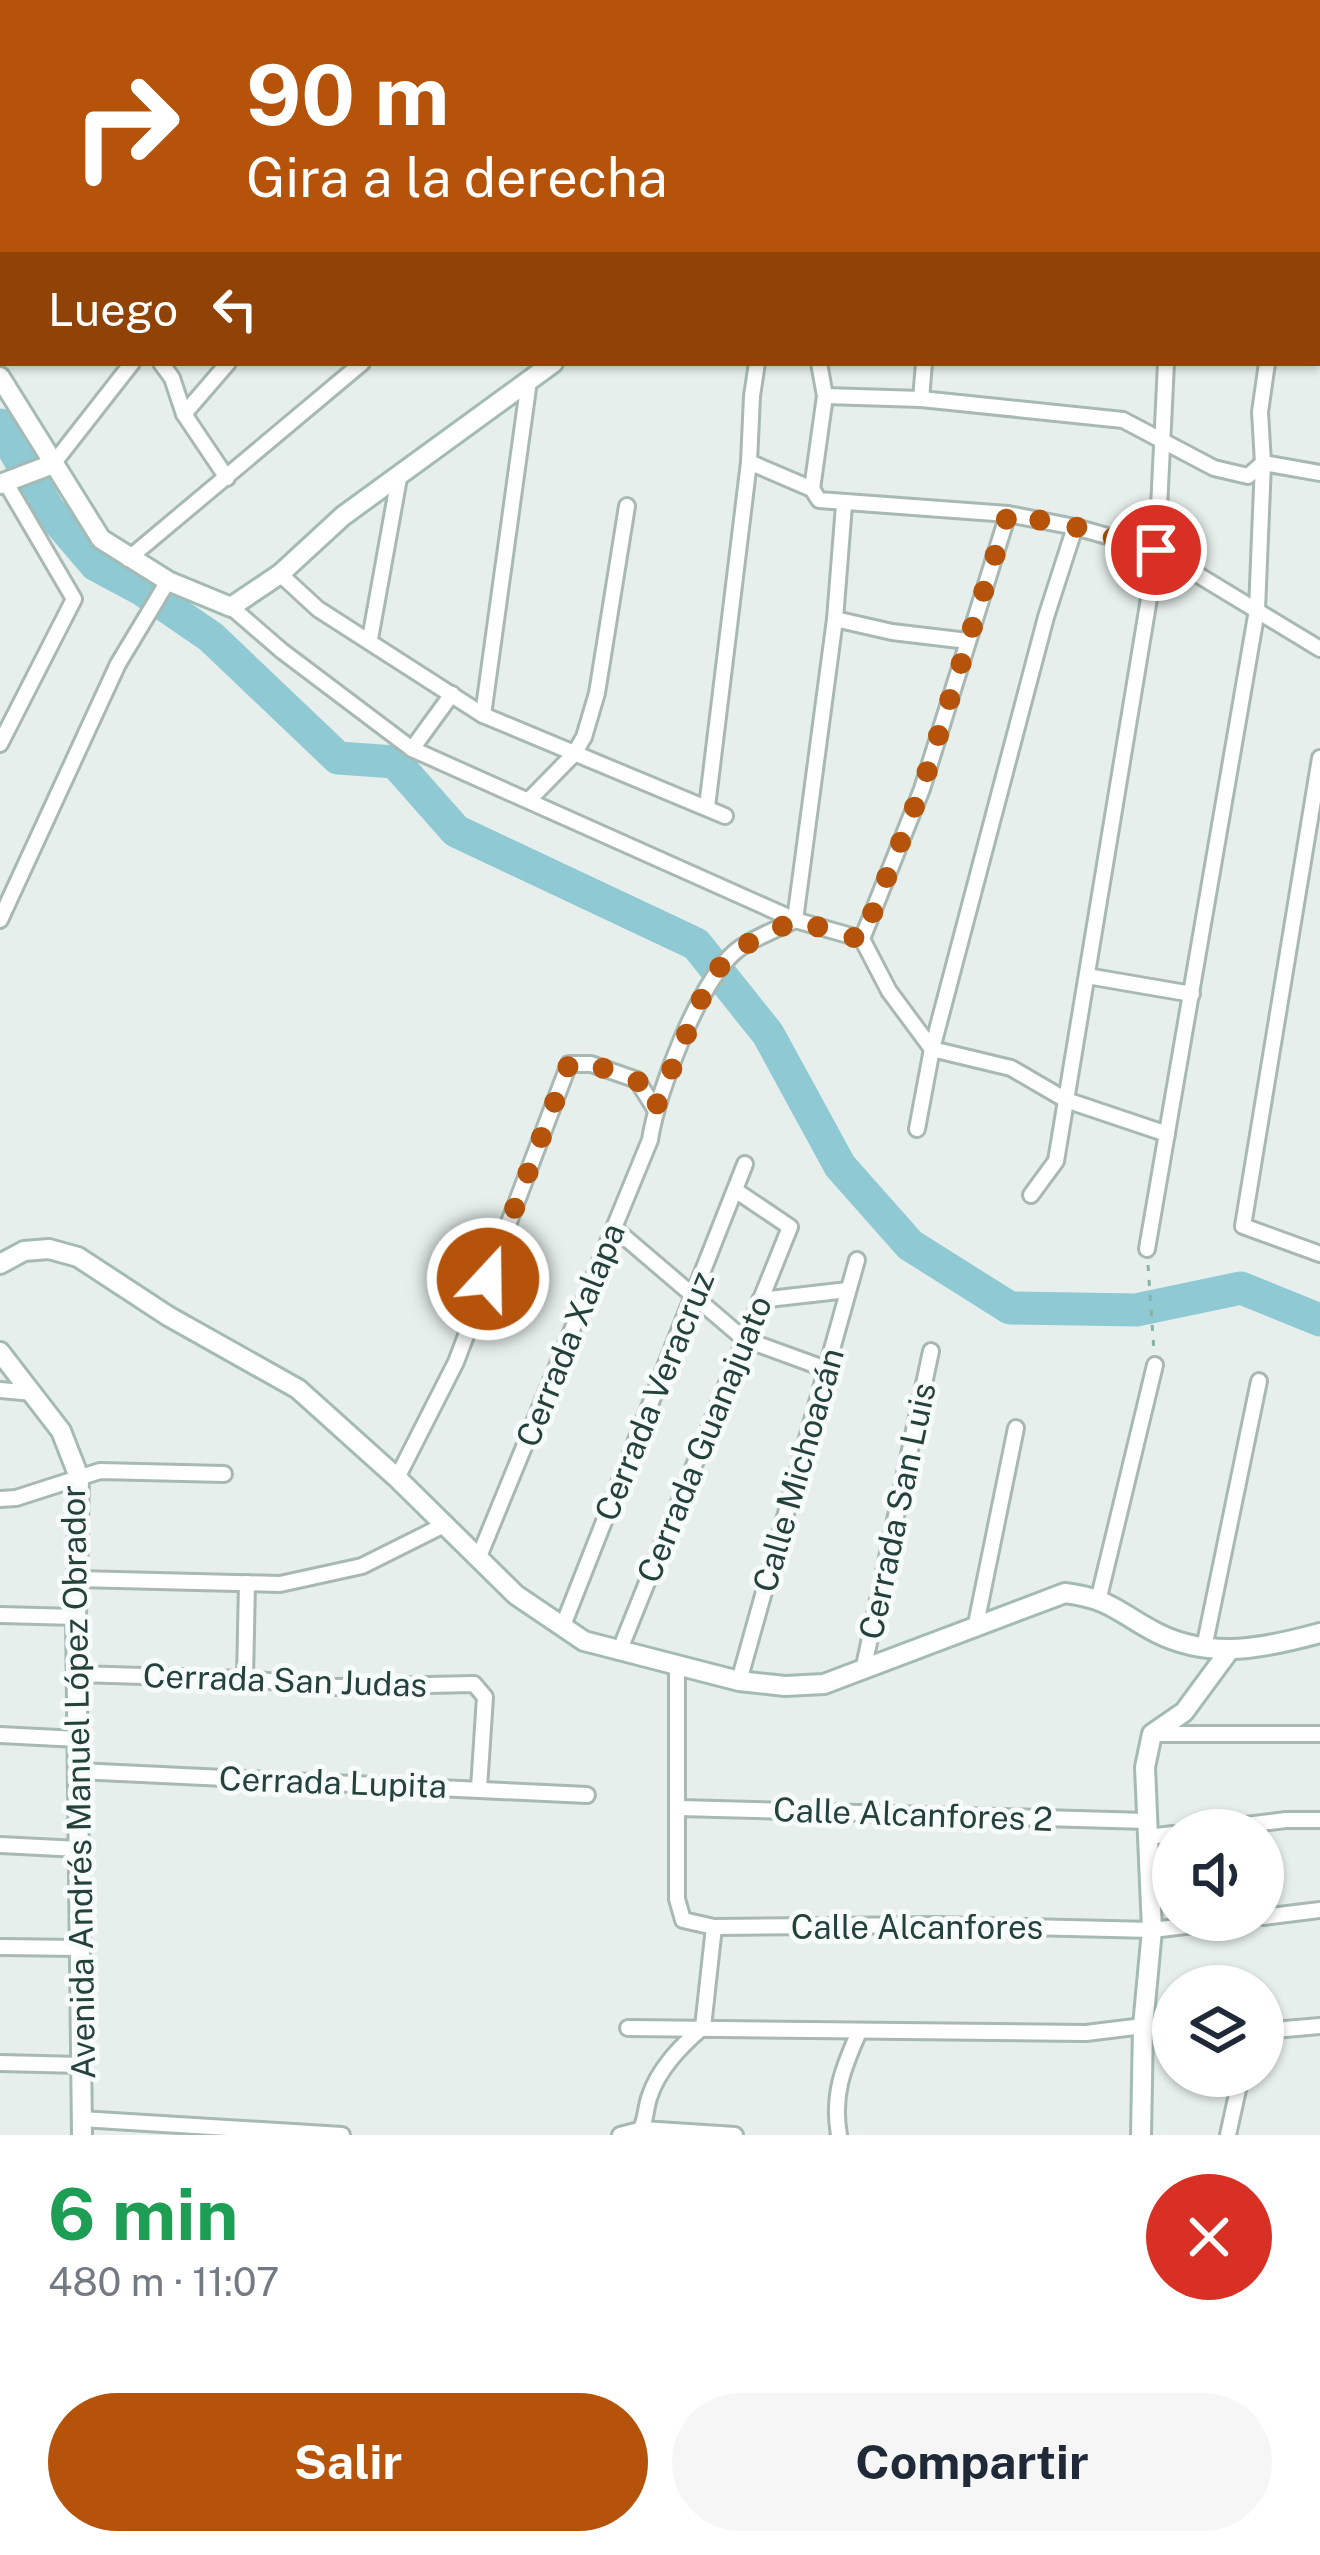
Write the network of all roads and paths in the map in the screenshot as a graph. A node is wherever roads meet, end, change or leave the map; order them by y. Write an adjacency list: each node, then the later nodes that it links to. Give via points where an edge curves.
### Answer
1 (130, 366): 19 (street)
2 (163, 366): 15 (street)
3 (225, 366): 15 (street)
4 (356, 366): 21 (street)
5 (549, 366): 12 (main road)
6 (757, 366): 17 (street)
7 (819, 366): 13 (street)
8 (924, 366): 14 (street)
9 (1166, 366): 16 (street)
10 (1267, 366): 18 (street)
11 (0, 377): 19 (main road)
12 (529, 381): 22 (main road); 40 (street)
13 (825, 396): 14 (street); 24 (street)
14 (921, 399): 16 (street, via 1123,421)
15 (184, 414): 21 (street)
16 (1161, 439): 18 (street, via 1235,475 1248,476); 29 (street)
17 (749, 462): 24 (street); 47 (street)
18 (1263, 463): 20 (street); 34 (street)
19 (53, 464): 23 (main road); 30 (main road, via 101,539)
20 (1320, 472)
21 (226, 478): 30 (street)
22 (399, 478): 31 (main road); 36 (street)
23 (3, 483): 41 (street, via 74,599)
24 (812, 489): 25 (street, via 819,500)
25 (844, 505): 27 (street); 35 (street)
26 (627, 506): 43 (street, via 597,693)
27 (1008, 514): 28 (street); 37 (street)
28 (1076, 527): 29 (street); 54 (street)
29 (1156, 550): 34 (street); 52 (street)
30 (128, 559): 32 (main road)
31 (280, 574): 33 (main road); 36 (street, via 318,609)
32 (168, 581): 33 (main road); 49 (street, via 118,664)
33 (231, 607): 42 (street)
34 (1257, 610): 38 (street); 53 (street)
35 (835, 619): 37 (street); 50 (street)
36 (370, 639): 39 (street)
37 (968, 641): 51 (street)
38 (1320, 649)
39 (452, 694): 40 (street); 42 (street)
40 (483, 715): 43 (street)
41 (0, 744)
42 (412, 749): 46 (street)
43 (574, 754): 46 (street); 47 (street)
44 (1320, 758): 45 (street)
45 (1318, 787): 64 (street, via 1243,1226)
46 (529, 800): 50 (street)
47 (706, 807): 48 (street)
48 (725, 816)
49 (0, 920)
50 (795, 920): 51 (street); 56 (street, Cerrada Xalapa, via 739,948 711,976)
51 (862, 940): 54 (street)
52 (1087, 976): 53 (street); 55 (street)
53 (1192, 994): 58 (street)
54 (932, 1049): 55 (street, via 1011,1068); 57 (street)
55 (1066, 1100): 58 (street); 61 (street, via 1056,1161)
56 (655, 1109): 62 (street, Cerrada Xalapa); 81 (street, via 637,1080 569,1064 456,1362)
57 (917, 1129)
58 (1166, 1135): 63 (street)
59 (746, 1164): 60 (street, Cerrada Veracruz)
60 (735, 1190): 68 (street, Cerrada Veracruz); 69 (street, Cerrada Guanajuato, via 790,1227)
61 (1031, 1195)
62 (614, 1228): 68 (street); 84 (street, Cerrada Xalapa)
63 (1147, 1250): 73 (path)
64 (1320, 1254)
65 (857, 1259): 67 (street, Calle Michoacán)
66 (0, 1264): 81 (main road, via 24,1251 78,1257 298,1389)
67 (848, 1290): 69 (street); 74 (street, Calle Michoacán)
68 (694, 1294): 70 (street); 90 (street, Cerrada Veracruz)
69 (760, 1300): 70 (street, Cerrada Guanajuato)
70 (744, 1340): 74 (street); 94 (street, Cerrada Guanajuato)
71 (931, 1351): 97 (street, Cerrada San Luis)
72 (0, 1352): 77 (main road, Avenida Andrés Manuel López Obrador)
73 (1155, 1365): 87 (street)
74 (826, 1369): 100 (street, Calle Michoacán)
75 (1259, 1381): 93 (street)
76 (0, 1390): 77 (street)
77 (33, 1393): 80 (main road, Avenida Andrés Manuel López Obrador, via 61,1431)
78 (1016, 1428): 91 (street)
79 (224, 1474): 80 (street)
80 (79, 1477): 82 (street); 85 (main road, Avenida Andrés Manuel López Obrador)
81 (397, 1478): 83 (main road)
82 (0, 1499)
83 (444, 1525): 84 (main road); 86 (street, via 362,1566)
84 (478, 1559): 90 (main road)
85 (78, 1579): 86 (street); 89 (main road, Avenida Andrés Manuel López Obrador)
86 (247, 1583): 99 (street)
87 (1099, 1597): 91 (main road, via 1065,1593); 93 (main road, via 1160,1634)
88 (0, 1615): 89 (street)
89 (76, 1618): 98 (main road, Avenida Andrés Manuel López Obrador)
90 (562, 1628): 94 (main road)
91 (975, 1629): 97 (main road)
92 (1320, 1633): 95 (main road)
93 (1204, 1648): 95 (main road)
94 (619, 1652): 96 (main road)
95 (1229, 1652): 101 (main road, via 1184,1712)
96 (677, 1666): 100 (main road); 108 (street)
97 (863, 1671): 100 (main road, via 824,1684)
98 (77, 1674): 99 (street, Cerrada San Judas); 104 (main road, Avenida Andrés Manuel López Obrador)
99 (245, 1679): 106 (street, Cerrada San Judas, via 336,1687 474,1684 485,1697)
100 (739, 1681)
101 (1151, 1734): 102 (street); 111 (main road)
102 (1320, 1734)
103 (0, 1735): 104 (street)
104 (78, 1739): 105 (main road, Avenida Andrés Manuel López Obrador)
105 (78, 1771): 106 (street, Cerrada Lupita); 114 (main road, Avenida Andrés Manuel López Obrador)
106 (479, 1788): 107 (street, Cerrada Lupita)
107 (587, 1795)
108 (679, 1808): 111 (street, Calle Alcanfores 2); 117 (street, Calle Alcanfores, via 683,1920)
109 (1284, 1820): 110 (street)
110 (1320, 1820)
111 (1147, 1829): 112 (street, Calle Alcanfores 2); 118 (main road)
112 (1152, 1830)
113 (0, 1845): 114 (street)
114 (79, 1850): 120 (main road, Avenida Andrés Manuel López Obrador)
115 (1320, 1910): 116 (street)
116 (1284, 1914)
117 (714, 1927): 118 (street, Calle Alcanfores); 123 (street)
118 (1151, 1930): 121 (main road)
119 (0, 1947): 120 (street)
120 (80, 1948): 129 (main road, Avenida Andrés Manuel López Obrador)
121 (1143, 2026): 124 (street); 127 (street); 138 (main road)
122 (1320, 2026): 126 (street)
123 (703, 2027): 125 (street); 127 (street); 132 (street, via 676,2050 651,2091)
124 (1152, 2027)
125 (628, 2028)
126 (1284, 2029)
127 (860, 2032): 137 (street, via 838,2079)
128 (0, 2063): 129 (street)
129 (81, 2066): 131 (main road, Avenida Andrés Manuel López Obrador)
130 (1236, 2097): 139 (street)
131 (81, 2127): 133 (street)
132 (640, 2132): 135 (street); 136 (street)
133 (272, 2133): 134 (street)
134 (343, 2135)
135 (620, 2135)
136 (735, 2135)
137 (839, 2135)
138 (1141, 2135)
139 (1228, 2135)

